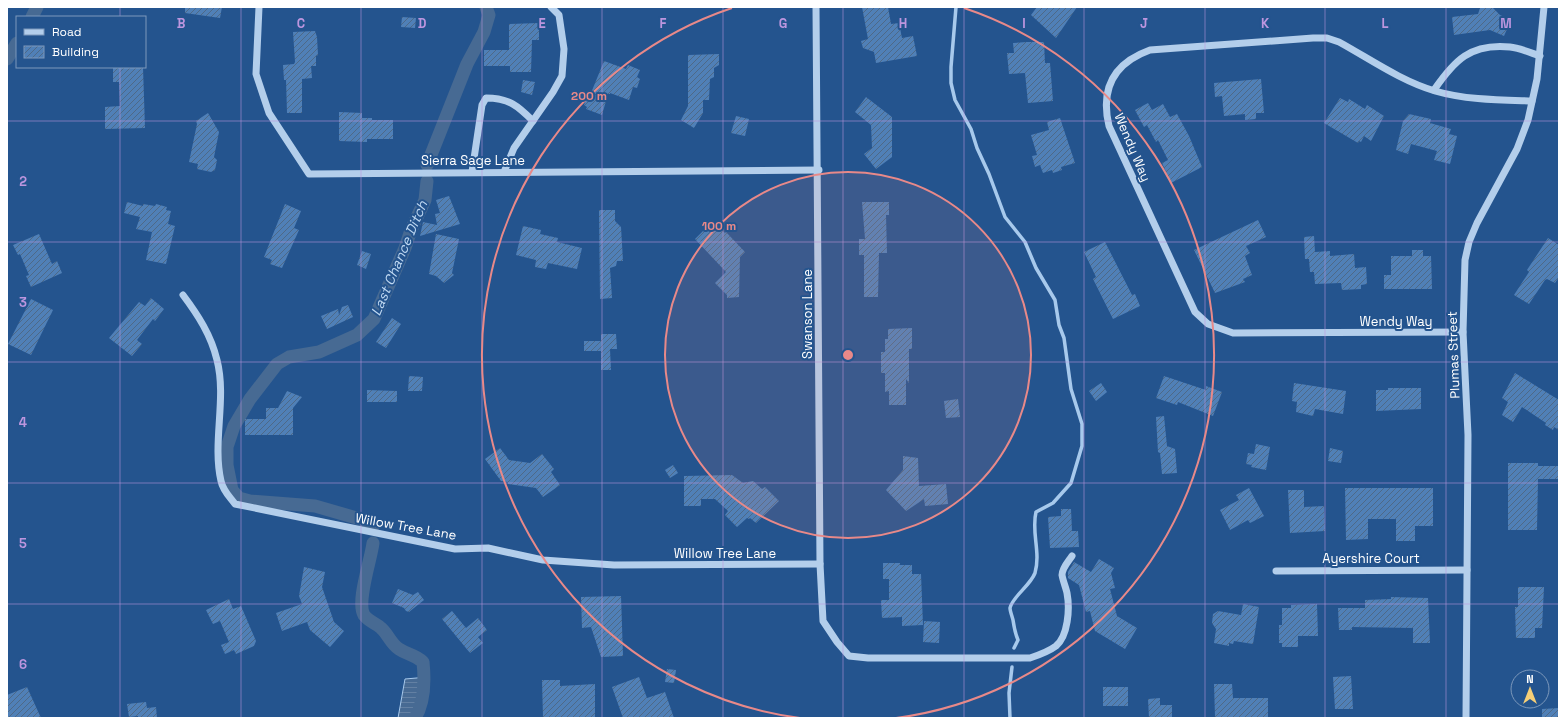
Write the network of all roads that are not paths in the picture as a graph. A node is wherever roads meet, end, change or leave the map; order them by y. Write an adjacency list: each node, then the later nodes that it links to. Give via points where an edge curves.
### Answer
1 (259, 7): 10 (street, Sierra Sage Lane, via 256,74 269,113 309,174)
2 (551, 7): 8 (street, via 559,15 564,49 562,76)
3 (816, 7): 9 (street, Swanson Lane)
4 (1544, 7): 5 (street, Plumas Street)
5 (1540, 56): 6 (street, via 1511,47 1496,47 1468,53 1457,60); 7 (street, Plumas Street)
6 (1434, 90): 7 (street, Wendy Way, via 1477,99); 13 (street, Wendy Way, via 1412,82 1339,42 1327,38 1314,38 1150,50 1136,55 1116,72 1109,84 1106,112 1109,126 1195,312 1208,324 1233,333)
7 (1532, 101): 13 (street, Plumas Street, via 1519,146 1477,222 1469,242 1464,268)
8 (533, 121): 10 (street, via 516,105 497,98 486,98 482,105); 11 (street, via 514,148)
9 (819, 170): 11 (street, Sierra Sage Lane); 15 (street, Swanson Lane)
10 (472, 172): 11 (street, Sierra Sage Lane)
11 (504, 172)
12 (183, 295): 15 (street, Willow Tree Lane, via 204,325 218,360 221,481 225,492 235,504 455,549 488,548 543,560 578,564)
13 (1463, 332): 16 (street, Plumas Street, via 1468,419)
14 (1072, 556): 15 (street, Swanson Lane, via 1062,575 1067,595 1064,635 1056,646 1030,658 849,656 836,642 823,621)
15 (820, 564)
16 (1467, 570): 17 (street, Ayershire Court); 18 (street, Plumas Street)
17 (1276, 571)
18 (1466, 718)

